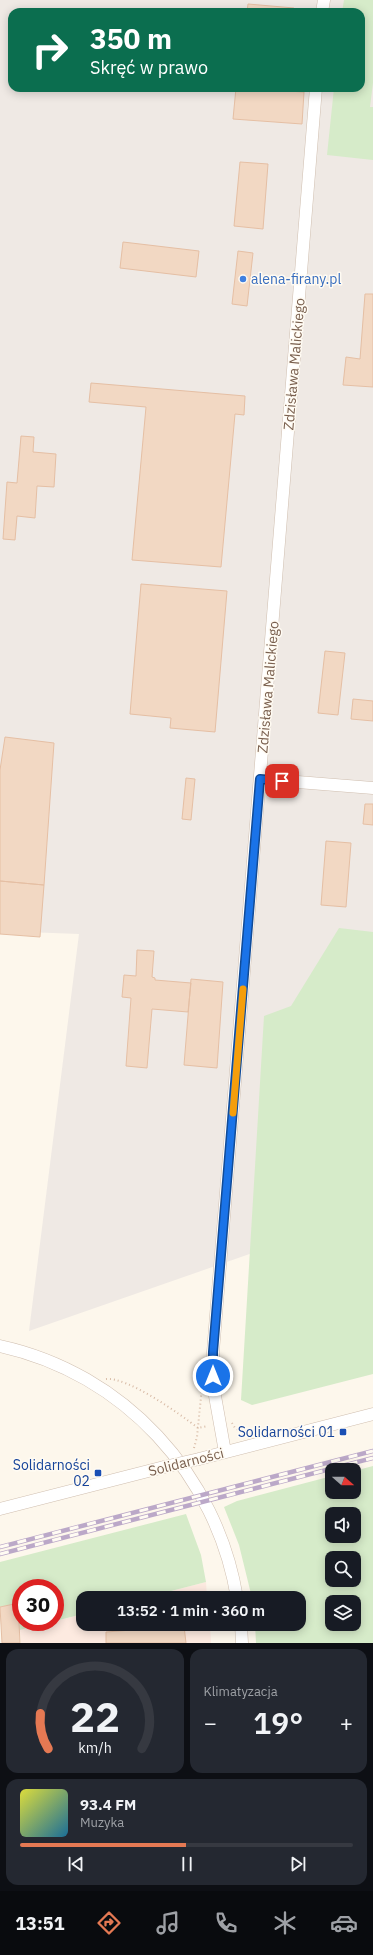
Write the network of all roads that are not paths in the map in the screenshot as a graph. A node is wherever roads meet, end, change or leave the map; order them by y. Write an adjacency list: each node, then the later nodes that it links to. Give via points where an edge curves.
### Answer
1 (316, 92): 2 (street, Zdzisława Malickiego)
2 (260, 779): 3 (street); 6 (street, Zdzisława Malickiego, via 213,1352 215,1396)
3 (373, 788)
4 (0, 1346): 8 (street, via 70,1371 98,1387 143,1421 198,1487 213,1516 229,1559)
5 (373, 1414): 6 (street, Solidarności)
6 (225, 1452): 7 (street, Solidarności, bridge, via 195,1454 164,1467)
7 (0, 1509)
8 (236, 1591)
9 (241, 1631): 10 (street)
10 (242, 1643)

